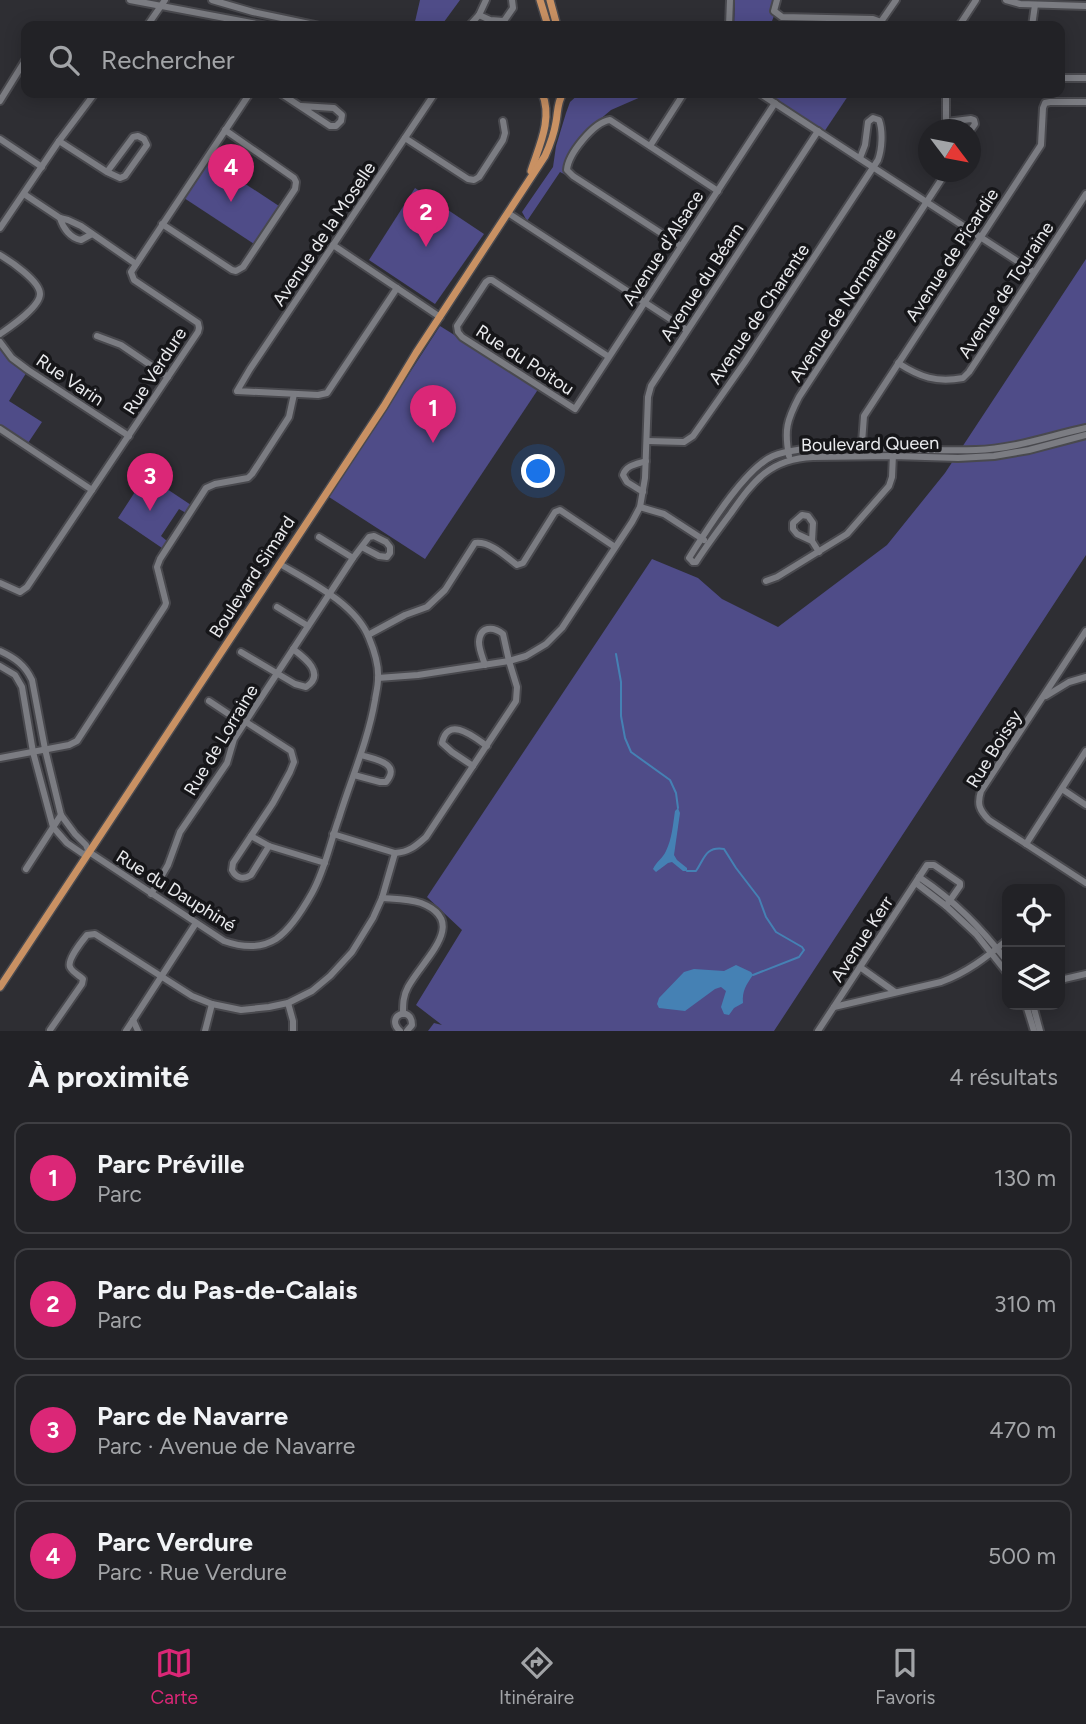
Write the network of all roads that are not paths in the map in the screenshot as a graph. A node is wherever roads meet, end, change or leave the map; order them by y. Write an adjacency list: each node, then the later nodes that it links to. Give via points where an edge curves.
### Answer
1 (130, 0): 12 (street)
2 (212, 0): 18 (street)
3 (486, 0): 15 (street)
4 (512, 0): 15 (street, via 513,8 504,21)
5 (540, 0): 20 (main road)
6 (550, 0): 21 (main road)
7 (730, 0): 22 (street)
8 (777, 0): 23 (street, via 774,8 784,18)
9 (896, 0): 24 (street)
10 (976, 0): 25 (street)
11 (1006, 0): 13 (street)
12 (163, 3): 16 (street); 17 (street)
13 (1035, 5): 14 (street); 26 (street)
14 (1086, 6)
15 (479, 15): 19 (street)
16 (150, 21)
17 (244, 21)
18 (283, 21)
19 (474, 21)
20 (546, 21)
21 (556, 21)
22 (729, 21)
23 (876, 21)
24 (882, 21)
25 (962, 21)
26 (1033, 21)
27 (21, 67): 39 (street)
28 (1065, 78): 29 (street)
29 (1086, 78)
30 (91, 98): 49 (street)
31 (247, 98): 45 (street)
32 (289, 98): 42 (street)
33 (432, 98): 47 (street, Avenue de la Moselle)
34 (544, 98): 55 (main road, Boulevard Simard, via 547,119)
35 (561, 98): 55 (main road, Boulevard Simard, via 550,145)
36 (681, 98): 50 (street)
37 (767, 98): 41 (street)
38 (946, 98): 43 (street)
39 (0, 101)
40 (1086, 102): 66 (street, Avenue de Picardie, via 1045,103 1041,145)
41 (775, 103): 46 (street); 57 (street, Avenue d'Alsace)
42 (301, 106): 42 (street, via 330,126 341,121 342,115 334,108)
43 (946, 119)
44 (503, 121): 47 (street, via 503,140 474,180)
45 (225, 130): 63 (street); 63 (street, via 296,182 243,267 232,270)
46 (818, 131): 51 (street); 75 (street, Avenue du Béarn)
47 (405, 138): 67 (street, Avenue de la Moselle)
48 (0, 139): 52 (street)
49 (60, 141): 52 (street); 54 (street)
50 (650, 146): 57 (street); 68 (street, via 610,120 603,121 586,135 567,170)
51 (860, 158): 53 (street); 53 (street, via 868,121 876,118 880,151)
52 (42, 167): 58 (street)
53 (873, 167): 60 (street); 88 (street, Avenue de Charente, via 691,439)
54 (107, 172): 54 (street, via 125,176 147,145 144,139 133,137)
55 (527, 182): 61 (main road, Boulevard Simard)
56 (940, 182): 60 (street, Avenue de Normandie)
57 (718, 191): 68 (street, Avenue d'Alsace)
58 (24, 194): 62 (street); 64 (street)
59 (1086, 194): 71 (street, Avenue de Touraine)
60 (926, 202): 66 (street); 90 (street, Avenue de Normandie, via 799,397 786,431)
61 (508, 213): 73 (street); 74 (main road, Boulevard Simard)
62 (60, 218): 65 (street); 65 (street, via 75,239)
63 (162, 224): 70 (street)
64 (0, 228)
65 (92, 234): 70 (street)
66 (980, 237): 71 (street); 80 (street, Avenue de Picardie)
67 (333, 245): 72 (street); 82 (street, Avenue de la Moselle, via 237,391)
68 (681, 246): 73 (street, Avenue d'Alsace)
69 (0, 255): 76 (street, via 40,291 33,307)
70 (136, 264): 81 (street, Rue Verdure, via 131,272 134,280 200,328)
71 (1034, 272): 80 (street, Avenue de Touraine, via 962,378 922,376)
72 (397, 288): 74 (street); 82 (street, via 330,390 324,395)
73 (644, 302): 75 (street); 79 (street, Avenue d'Alsace)
74 (440, 317): 107 (main road, Boulevard Simard)
75 (687, 330): 88 (street, Avenue du Béarn, via 649,391)
76 (0, 334)
77 (97, 336): 81 (street, via 121,345)
78 (0, 342): 87 (street, Rue Varin, via 12,358)
79 (609, 357): 83 (street, Avenue d'Alsace); 83 (street, Rue du Poitou, via 492,280 458,322 462,337)
80 (898, 363): 89 (street, Avenue de Picardie, via 864,416)
81 (168, 377): 87 (street, Rue Verdure)
82 (294, 394): 129 (street, via 289,417 252,474 206,488 160,559 157,567 165,606 77,741)
83 (575, 409)
84 (1086, 428): 92 (street, Boulevard Queen)
85 (0, 429): 96 (street)
86 (1086, 435): 92 (street, Boulevard Queen, via 1009,454)
87 (129, 436): 96 (street, Rue Verdure)
88 (647, 441): 95 (street, Avenue du Béarn)
89 (861, 447): 90 (street, Boulevard Queen); 91 (street, Boulevard Queen); 93 (street, Avenue de Picardie)
90 (788, 452): 94 (street, Avenue de Normandie); 100 (street, Boulevard Queen, via 756,467)
91 (893, 452): 92 (street, Boulevard Queen); 93 (street, Boulevard Queen); 105 (street, via 886,491 847,534)
92 (958, 454)
93 (860, 456): 94 (street, Boulevard Queen)
94 (790, 460): 102 (street, Boulevard Queen, via 758,477)
95 (646, 461): 97 (street, Avenue du Béarn); 97 (street, via 629,467 623,475)
96 (92, 490): 109 (street, Rue Verdure, via 24,591)
97 (643, 492): 98 (street, Avenue du Béarn)
98 (640, 507): 100 (street, via 664,514); 104 (street, Avenue du Béarn)
99 (319, 537): 106 (street)
100 (702, 539): 102 (street); 102 (street, Boulevard Queen, via 692,562)
101 (812, 541): 105 (street)
102 (709, 544)
103 (362, 547): 106 (street, Rue de Lorraine)
104 (615, 547): 114 (street, via 560,510 523,563 517,565 488,545 475,543 445,590 427,607); 119 (street, Avenue du Béarn, via 562,628 546,644)
105 (819, 552): 108 (street)
106 (353, 558): 110 (street, Rue de Lorraine)
107 (280, 564): 110 (street, Rue du Dauphiné); 144 (main road, Boulevard Simard)
108 (766, 581)
109 (0, 583)
110 (328, 594): 112 (street, Rue de Lorraine); 114 (street, Rue du Dauphiné)
111 (277, 607): 112 (street)
112 (308, 626): 116 (street, Rue de Lorraine)
113 (1086, 632): 115 (street, Rue Boissy)
114 (368, 635): 124 (street, Rue du Dauphiné)
115 (1083, 642): 125 (street, Rue Boissy)
116 (293, 649): 122 (street, Rue de Lorraine); 122 (street, Rue de Lorraine, via 314,670 312,683 306,687)
117 (0, 651): 129 (street, via 20,662 32,680)
118 (242, 652): 122 (street)
119 (509, 661): 120 (street, Avenue du Béarn); 120 (street, via 503,634 491,627 480,637); 128 (street, via 516,701)
120 (485, 665): 124 (street, Avenue du Béarn)
121 (0, 666): 131 (street, via 15,675 22,687)
122 (277, 674): 127 (street, Rue de Lorraine)
123 (1086, 677): 125 (street)
124 (378, 678): 132 (street, Rue du Dauphiné)
125 (1041, 700): 142 (street, Rue Boissy, via 981,791 978,803 989,820)
126 (209, 701): 127 (street)
127 (246, 722): 141 (street, via 291,751 294,762); 150 (street, Rue de Lorraine, via 234,738 228,763 180,832)
128 (487, 746): 134 (street); 134 (street, via 457,729 443,737 442,743)
129 (45, 749): 131 (street); 138 (street)
130 (1086, 751): 136 (street)
131 (33, 752): 133 (street); 139 (street)
132 (361, 755): 135 (street, Rue du Dauphiné); 135 (street, via 388,764 391,776 380,782)
133 (0, 758)
134 (473, 766): 145 (street, via 426,837 415,848)
135 (354, 775): 140 (street, Rue du Dauphiné)
136 (1062, 789): 137 (street); 142 (street)
137 (1086, 805)
138 (61, 814): 139 (street); 144 (street)
139 (53, 827): 144 (street, via 67,843 83,854); 147 (street)
140 (333, 834): 145 (street); 146 (street, Rue du Dauphiné)
141 (251, 836): 143 (street); 143 (street, via 233,863 234,874 241,878 251,875)
142 (1026, 844): 149 (street, Rue Boissy)
143 (269, 846): 146 (street)
144 (89, 852): 150 (street, Rue du Dauphiné); 162 (main road, Boulevard Simard)
145 (395, 853): 151 (street)
146 (325, 863): 153 (street, Rue du Dauphiné, via 313,893 288,929 274,940 236,945)
147 (26, 869)
148 (917, 880): 152 (street); 152 (street, Avenue Kerr, via 930,864 960,883); 158 (street, Avenue Kerr)
149 (1086, 883)
150 (151, 894): 153 (street, Rue du Dauphiné)
151 (382, 898): 164 (street, via 352,952 312,991); 169 (street, via 419,902 443,920 441,937 407,988)
152 (949, 903): 155 (street)
153 (196, 923): 160 (street)
154 (1002, 944): 155 (street)
155 (994, 951): 156 (street); 157 (street); 163 (street, via 956,977)
156 (1002, 957)
157 (1002, 965)
158 (860, 967): 163 (street); 166 (street, Avenue Kerr)
159 (1086, 974): 161 (street)
160 (161, 977): 165 (street); 170 (street); 171 (street, via 95,934 87,935 69,966 81,976 82,984)
161 (1065, 979)
162 (0, 987)
163 (895, 992): 166 (street)
164 (288, 1003): 165 (street, via 241,1010); 175 (street)
165 (212, 1004): 174 (street)
166 (834, 1007): 178 (street, Avenue Kerr)
167 (1028, 1010): 179 (street)
168 (1034, 1010): 180 (street)
169 (403, 1014): 176 (street, via 394,1021); 177 (street, via 412,1020)
170 (133, 1020): 172 (street); 173 (street)
171 (50, 1030)
172 (126, 1031)
173 (138, 1031)
174 (205, 1031)
175 (293, 1031)
176 (400, 1031)
177 (407, 1031)
178 (818, 1031)
179 (1034, 1031)
180 (1040, 1031)

